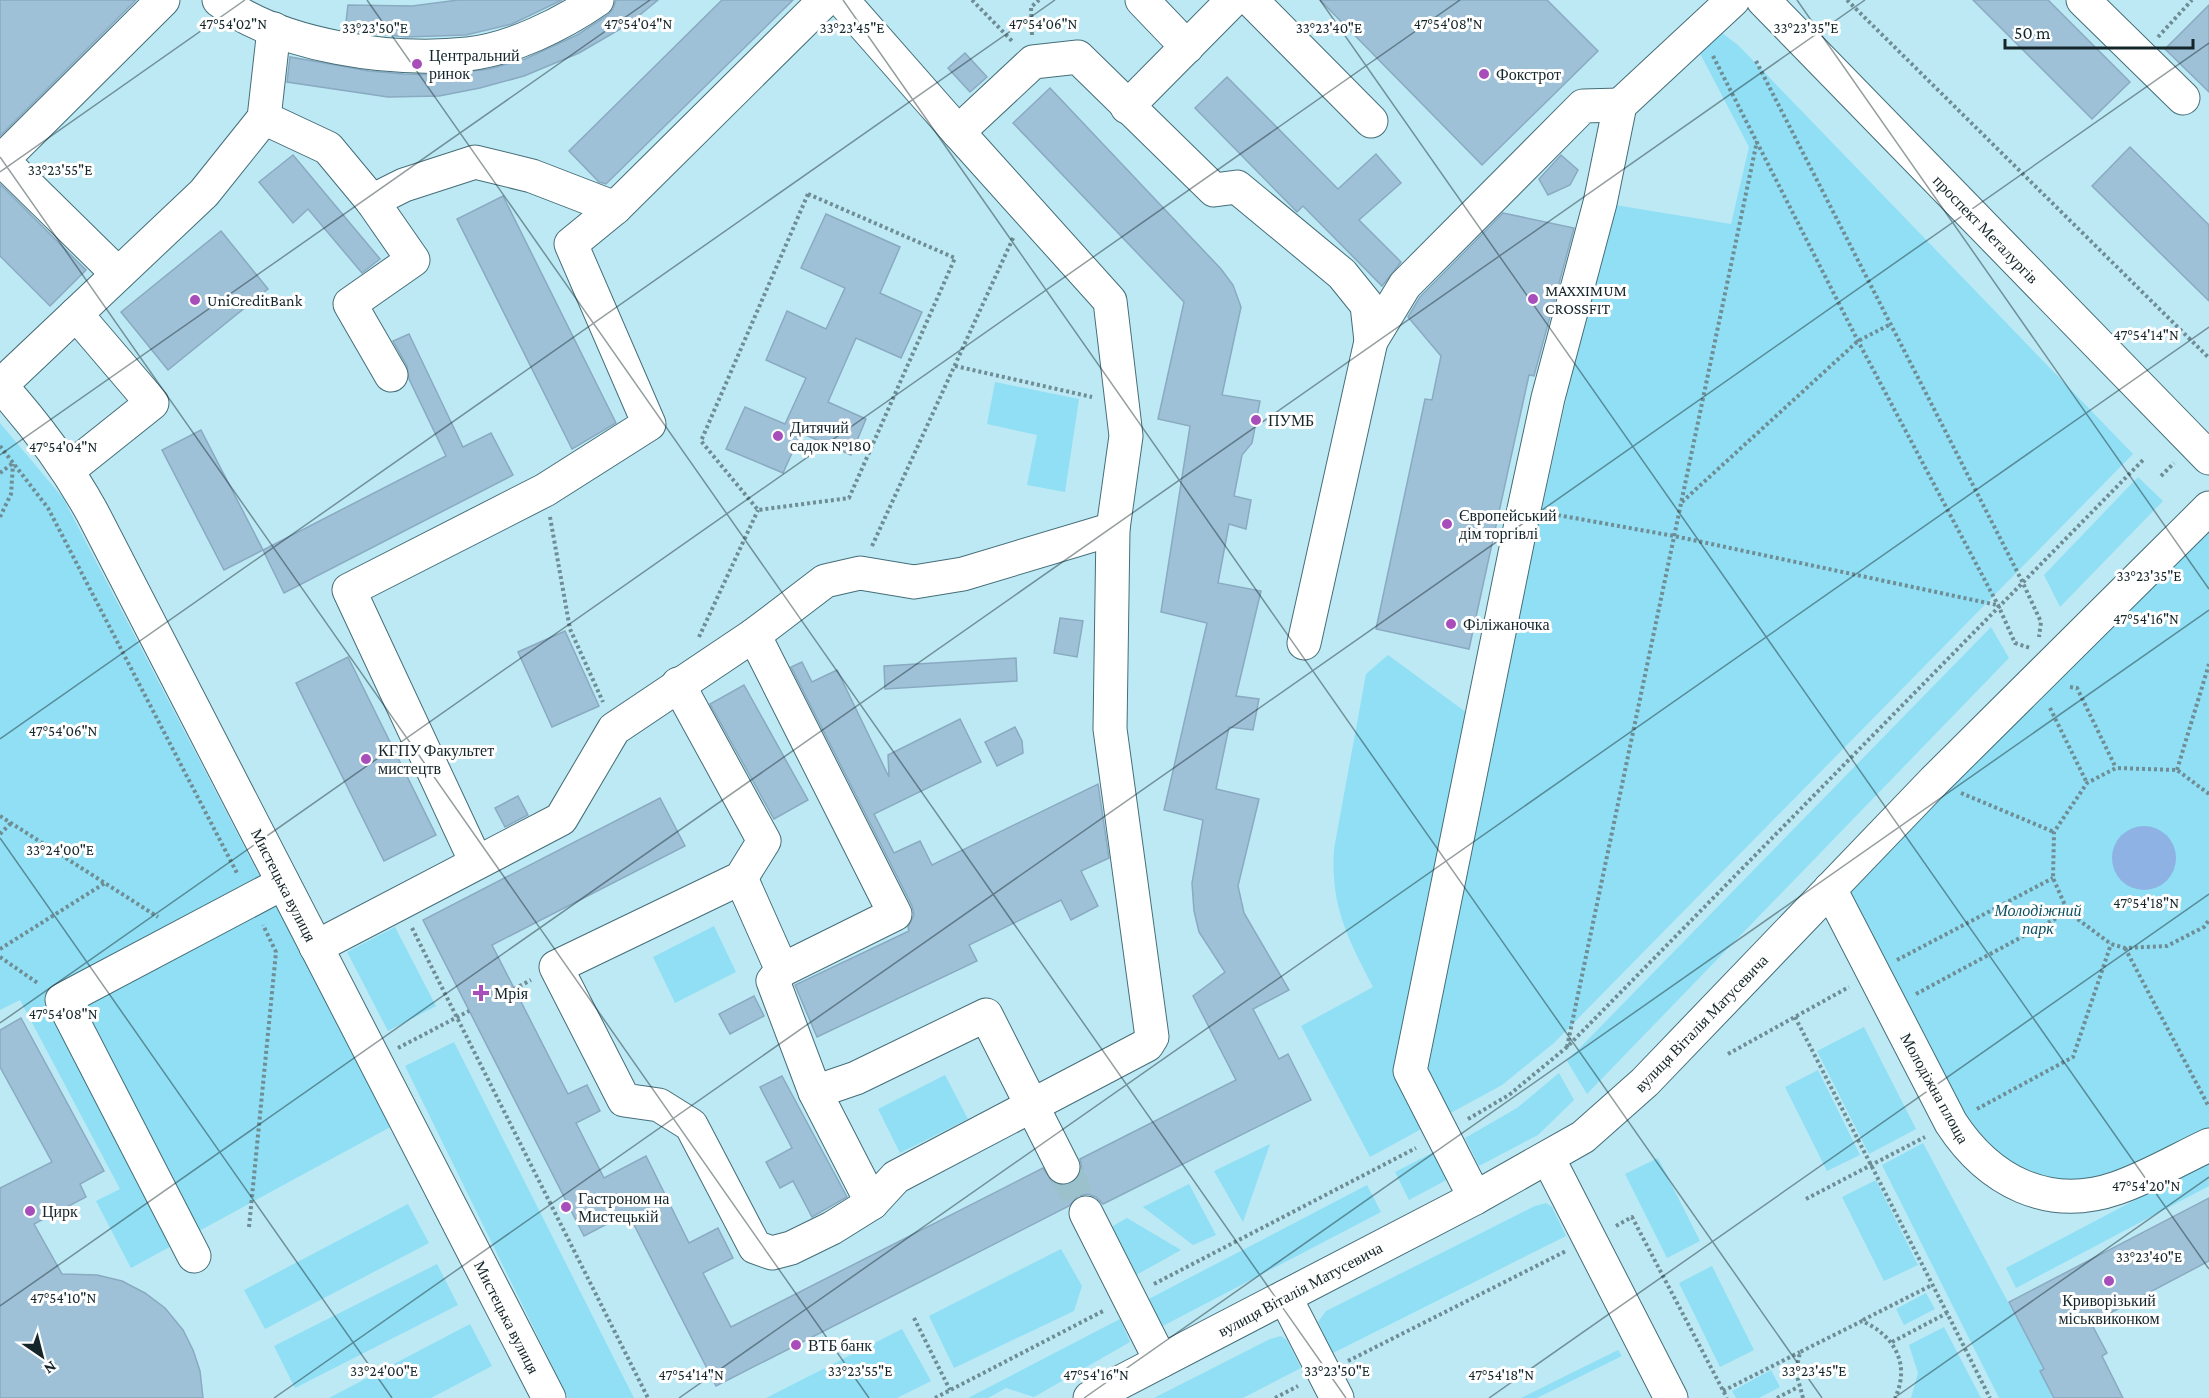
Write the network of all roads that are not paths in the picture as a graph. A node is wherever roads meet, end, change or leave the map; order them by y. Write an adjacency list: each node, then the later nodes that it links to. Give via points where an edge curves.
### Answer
1 (163, 0): 22 (street, via 2,160)
2 (219, 0): 12 (street, via 236,13)
3 (597, 0): 12 (street, via 540,31 504,46 468,54 407,55 333,47)
4 (825, 0): 21 (street)
5 (842, 0): 19 (street)
6 (1142, 0): 13 (street)
7 (1233, 0): 13 (street)
8 (1251, 0): 18 (street)
9 (1733, 0): 15 (street)
10 (1763, 0): 27 (street, проспект Металургів)
11 (2083, 0): 14 (street)
12 (274, 29): 17 (street)
13 (1187, 46): 16 (street)
14 (2183, 98)
15 (1620, 105): 24 (street, via 1583,106 1405,285); 45 (street, via 1600,203 1548,398 1410,1071)
16 (1126, 107): 19 (street, via 1078,57 1033,62); 24 (street, via 1214,190 1237,187 1342,273 1367,305)
17 (264, 118): 20 (street, via 328,148); 22 (street, via 204,193)
18 (1371, 121)
19 (958, 132): 30 (street, via 1110,301 1126,436)
20 (372, 201): 21 (street, via 404,185 475,162 532,176); 25 (street, via 413,260 350,304)
21 (615, 208): 34 (street, via 571,244 649,424 545,490 348,590)
22 (118, 274): 23 (street)
23 (76, 314): 26 (street); 28 (street, via 152,403)
24 (1371, 342): 32 (street)
25 (391, 375)
26 (0, 385): 28 (street, Мистецька вулиця)
27 (2209, 458)
28 (68, 470): 36 (street, Мистецька вулиця)
29 (2209, 508): 37 (street, вулиця Віталія Матусевича, via 2046,667)
30 (1113, 529): 31 (street, via 963,574 914,582 860,573 825,581); 41 (street, via 1110,729 1152,1037 1147,1045)
31 (754, 635): 33 (street); 39 (street, via 895,914)
32 (1304, 643)
33 (678, 684): 34 (street, via 614,729 561,819); 35 (street, via 764,841)
34 (476, 862): 38 (street)
35 (741, 878): 39 (street); 46 (street, via 556,967 624,1100 659,1105 691,1125 755,1247 772,1253 791,1248)
36 (283, 883): 38 (street, Мистецька вулиця); 48 (street, via 62,999)
37 (1830, 889): 42 (street, Молодіжна площа, via 1951,1123 1965,1144 1995,1173 2016,1185 2066,1196 2115,1189); 43 (street, вулиця Віталія Матусевича, via 1614,1112)
38 (316, 947): 52 (street, Мистецька вулиця)
39 (782, 970): 40 (street, via 773,981)
40 (815, 1092): 41 (street, via 855,1078 986,1015); 46 (street)
41 (1031, 1105): 44 (street); 46 (street, via 896,1177)
42 (2209, 1145)
43 (1548, 1158): 45 (street, вулиця Віталія Матусевича); 54 (street)
44 (1063, 1167)
45 (1475, 1198): 49 (street, вулиця Віталія Матусевича)
46 (872, 1203)
47 (1086, 1212): 50 (street)
48 (195, 1256)
49 (1285, 1297): 50 (street, вулиця Віталія Матусевича); 51 (street)
50 (1161, 1361): 53 (street, вулиця Віталія Матусевича)
51 (1331, 1385)
52 (549, 1398)
53 (1090, 1398)
54 (1671, 1398)

